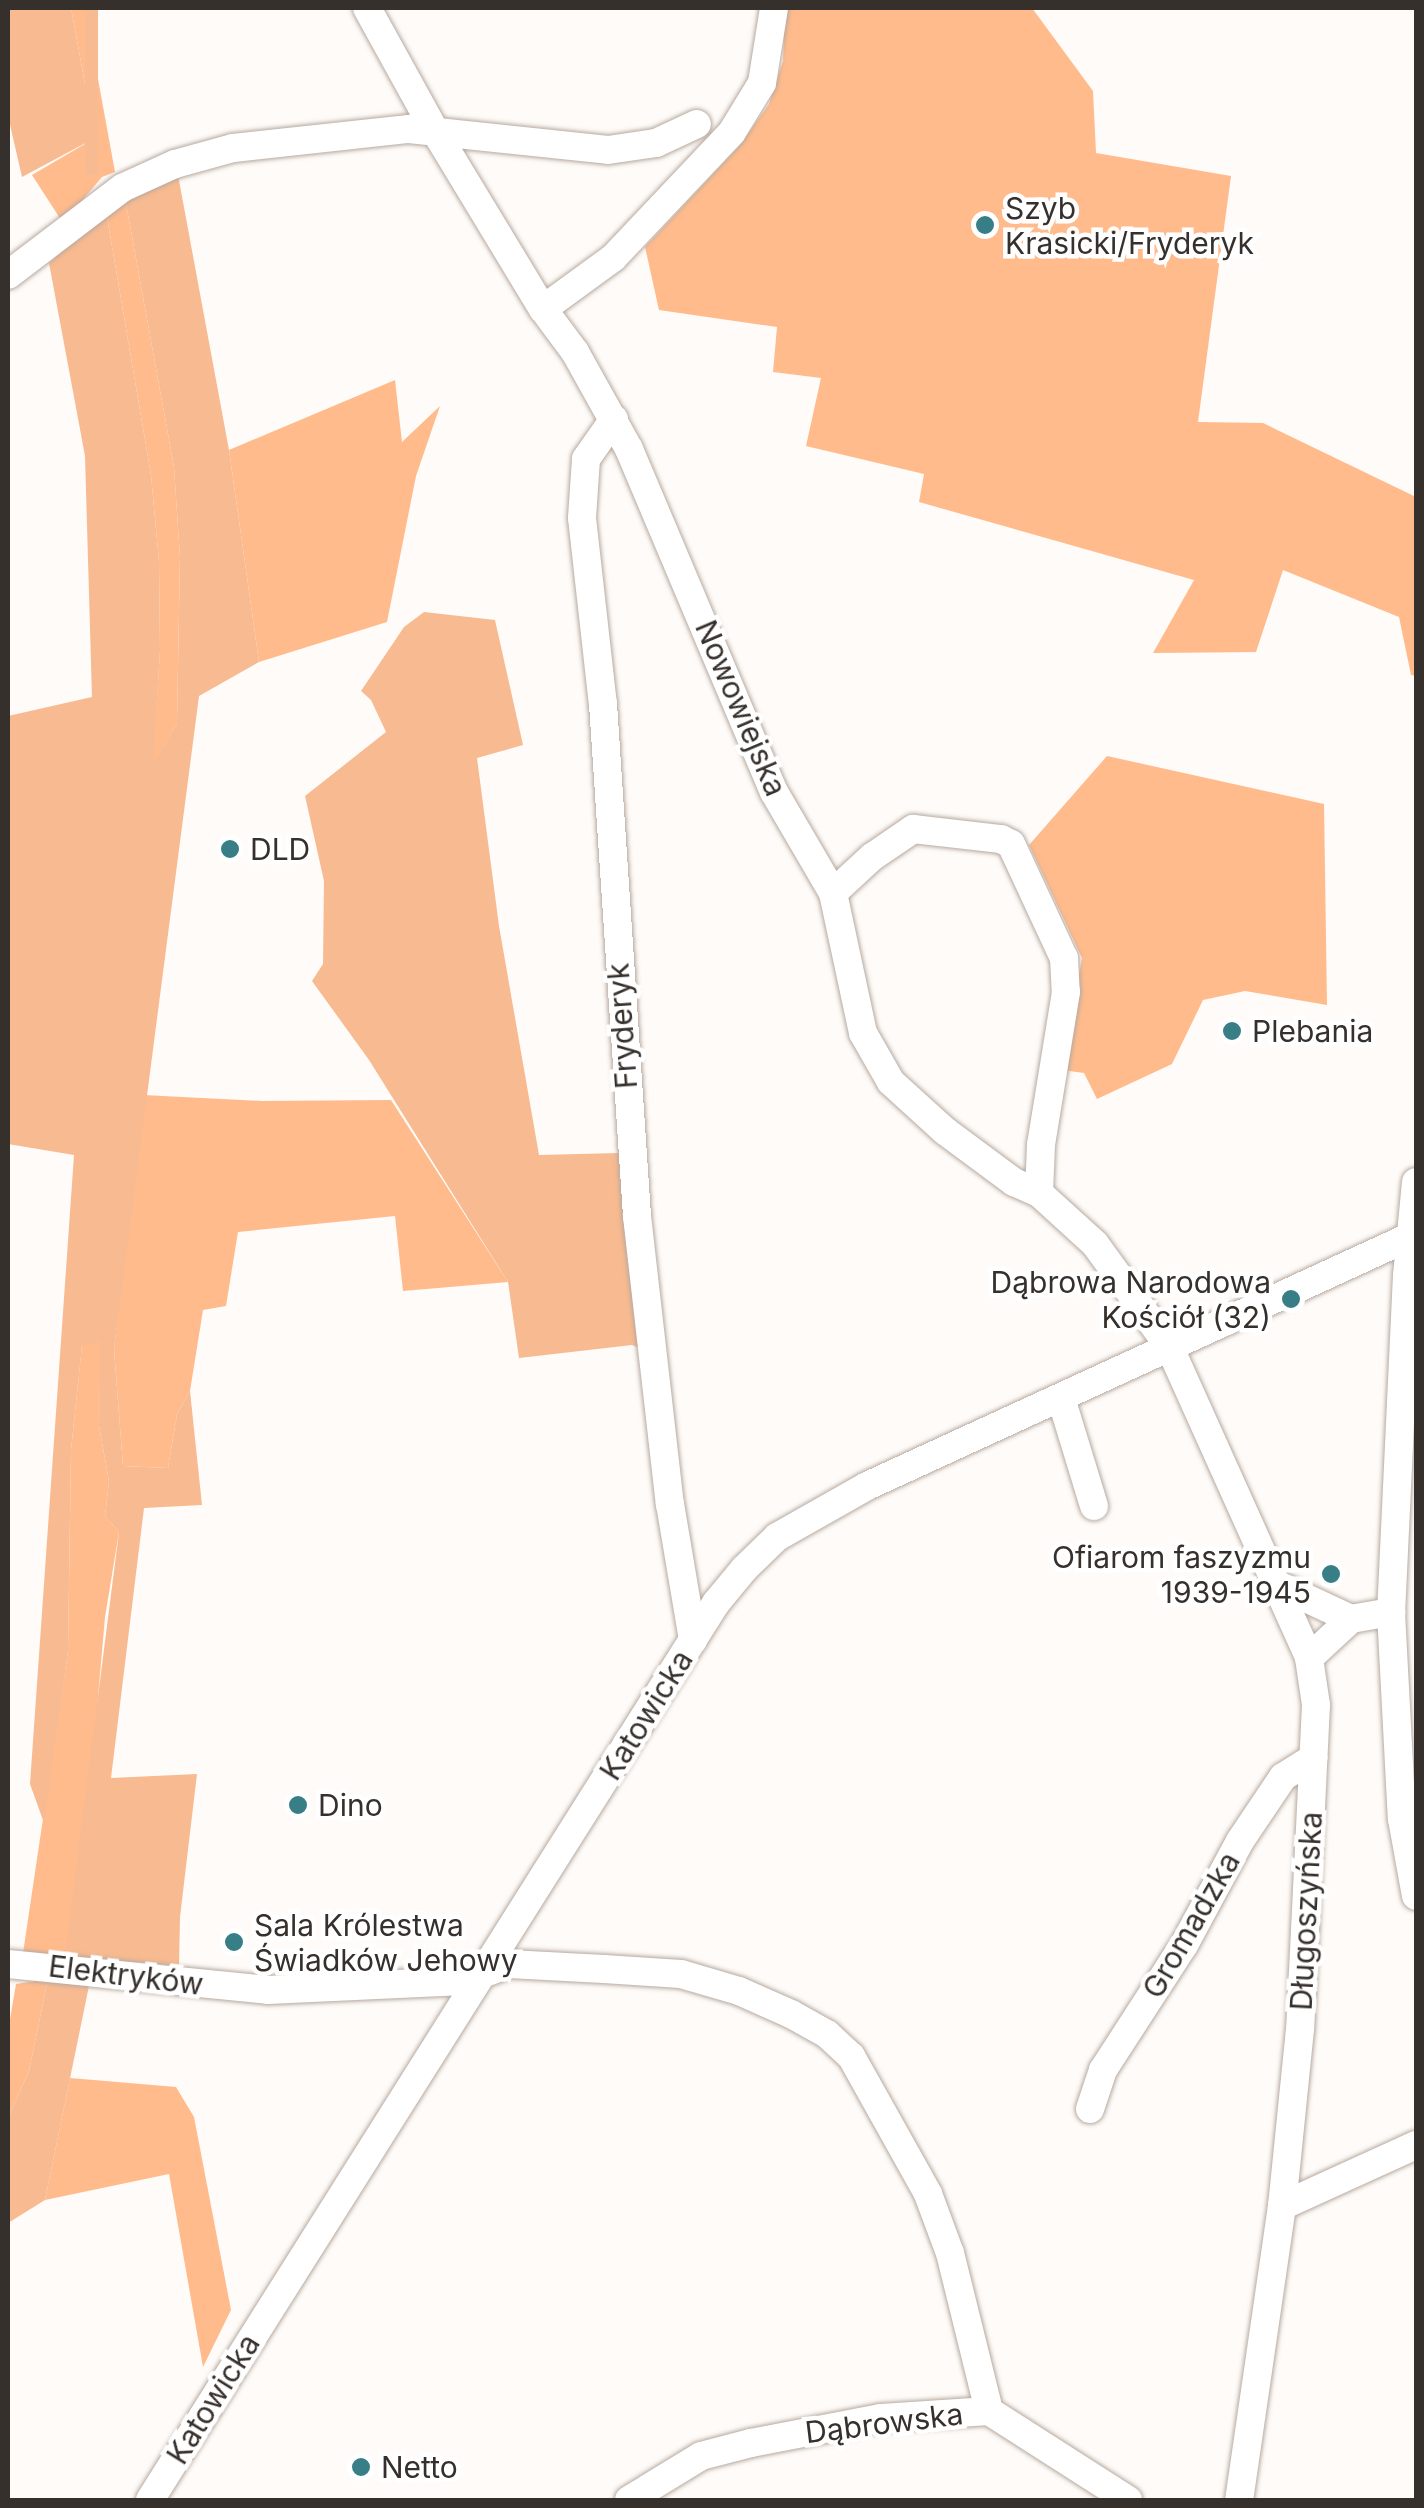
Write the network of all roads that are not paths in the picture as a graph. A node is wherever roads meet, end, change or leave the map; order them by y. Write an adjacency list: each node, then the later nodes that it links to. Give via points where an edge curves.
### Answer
1 (366, 8): 4 (street, Nowowiejska)
2 (774, 8): 6 (street, via 762,83 732,132 613,258)
3 (696, 124): 4 (street, via 656,143 608,150)
4 (436, 131): 5 (street, via 256,144 175,164 111,194); 6 (street, Nowowiejska)
5 (8, 276)
6 (543, 309): 7 (street, Nowowiejska)
7 (614, 420): 8 (street, Nowowiejska, via 774,792); 18 (street, Fryderyk, via 586,459 582,518 603,704 637,1216)
8 (833, 893): 10 (street, Nowowiejska, via 862,1033 892,1082 945,1131); 10 (street, via 913,829 1010,844 1064,958 1066,992)
9 (1416, 1182): 11 (street)
10 (1039, 1193): 12 (street, Nowowiejska, via 1095,1244)
11 (1413, 1236): 12 (street, Katowicka); 16 (street)
12 (1170, 1348): 13 (street, Katowicka); 15 (street, Długoszyńska)
13 (1061, 1398): 14 (street); 18 (street, Katowicka, via 867,1486 777,1536)
14 (1094, 1506)
15 (1278, 1585): 17 (street); 20 (street, Długoszyńska)
16 (1391, 1612): 17 (street); 19 (street)
17 (1351, 1619): 20 (street)
18 (693, 1640): 24 (street, Katowicka)
19 (1405, 1645): 22 (street, via 1402,1819)
20 (1309, 1658): 21 (street, Długoszyńska)
21 (1314, 1758): 25 (street, Gromadzka, via 1283,1777 1240,1841 1184,1945 1103,2070); 27 (street, Długoszyńska, via 1300,2030)
22 (1416, 1896)
23 (8, 1964): 24 (street, Elektryków, via 268,1990 464,1981)
24 (482, 1974): 28 (street, Elektryków, via 509,1964 681,1974 739,1991 827,2034 851,2056 928,2194 950,2253); 29 (street, Katowicka)
25 (1090, 2109)
26 (1416, 2145): 27 (street)
27 (1282, 2206): 32 (street, Długoszyńska)
28 (989, 2410): 30 (street, Dąbrowska, via 881,2418 751,2443 701,2456); 31 (street, Dąbrowska)
29 (150, 2500)
30 (629, 2500)
31 (1128, 2500)
32 (1239, 2500)

